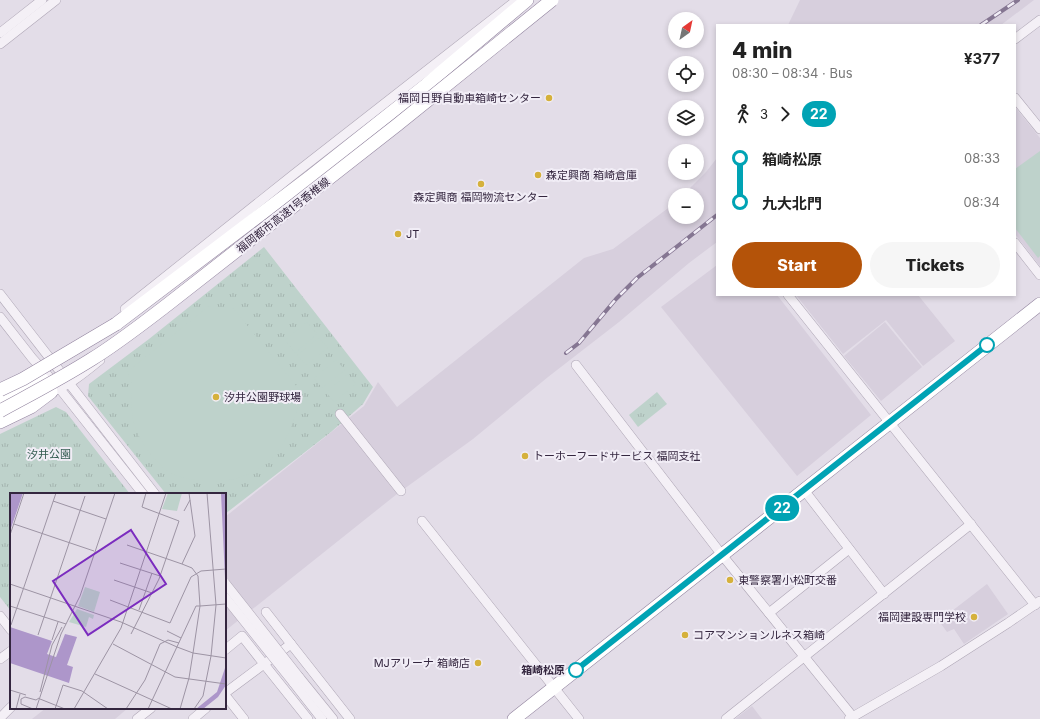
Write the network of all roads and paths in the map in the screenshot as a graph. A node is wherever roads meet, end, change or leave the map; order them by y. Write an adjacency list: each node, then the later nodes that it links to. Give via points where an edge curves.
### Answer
1 (42, 0): 9 (street)
2 (56, 0): 11 (street)
3 (517, 0): 20 (street)
4 (527, 0): 24 (highway, bridge, via 426,86 116,324)
5 (547, 0): 27 (highway, 福岡都市高速1号香椎線, bridge, via 165,303 89,353)
6 (552, 0): 28 (highway, 福岡都市高速1号香椎線, bridge, via 397,125 130,333 46,387)
7 (557, 0): 23 (street, via 169,308)
8 (1040, 20): 10 (street)
9 (0, 33)
10 (1016, 39)
11 (0, 44)
12 (1016, 99): 13 (street)
13 (1040, 129)
14 (1016, 244): 15 (street)
15 (1040, 275)
16 (0, 294): 20 (street)
17 (789, 296): 31 (street)
18 (1040, 304): 31 (highway)
19 (0, 317): 22 (street)
20 (54, 365): 22 (street); 23 (street)
21 (576, 365): 39 (street)
22 (44, 371): 25 (street); 26 (street)
23 (69, 384): 25 (street); 35 (street)
24 (0, 390)
25 (55, 390): 28 (street, via 14,401); 30 (highway, via 31,407); 34 (street)
26 (0, 394)
27 (0, 402)
28 (0, 410)
29 (340, 414): 33 (street)
30 (0, 422)
31 (889, 422): 32 (highway); 37 (street)
32 (804, 490): 38 (street); 39 (highway)
33 (401, 491)
34 (142, 493)
35 (154, 493)
36 (422, 521): 55 (street)
37 (971, 524): 41 (street); 43 (street)
38 (849, 549): 41 (street); 45 (street)
39 (722, 555): 45 (street); 55 (highway)
40 (226, 584): 54 (street, bridge)
41 (884, 594): 51 (street)
42 (226, 598): 54 (street, bridge)
43 (1037, 603): 62 (street, via 941,666)
44 (266, 612): 48 (street)
45 (769, 613): 51 (street)
46 (0, 616): 47 (street)
47 (10, 629)
48 (291, 644): 53 (street); 69 (street)
49 (226, 649): 53 (street, via 242,636)
50 (10, 651): 52 (street)
51 (805, 657): 62 (street); 72 (street)
52 (0, 659)
53 (264, 664): 56 (street); 66 (street)
54 (296, 679): 67 (street); 68 (street)
55 (554, 688): 70 (highway); 71 (street)
56 (226, 693)
57 (226, 695): 65 (street)
58 (10, 708): 61 (street)
59 (150, 709): 63 (street)
60 (205, 709): 64 (street)
61 (0, 718)
62 (851, 718)
63 (137, 719)
64 (193, 719)
65 (244, 719)
66 (306, 719)
67 (322, 719)
68 (333, 719)
69 (350, 719)
70 (514, 719)
71 (578, 719)
72 (726, 719)

